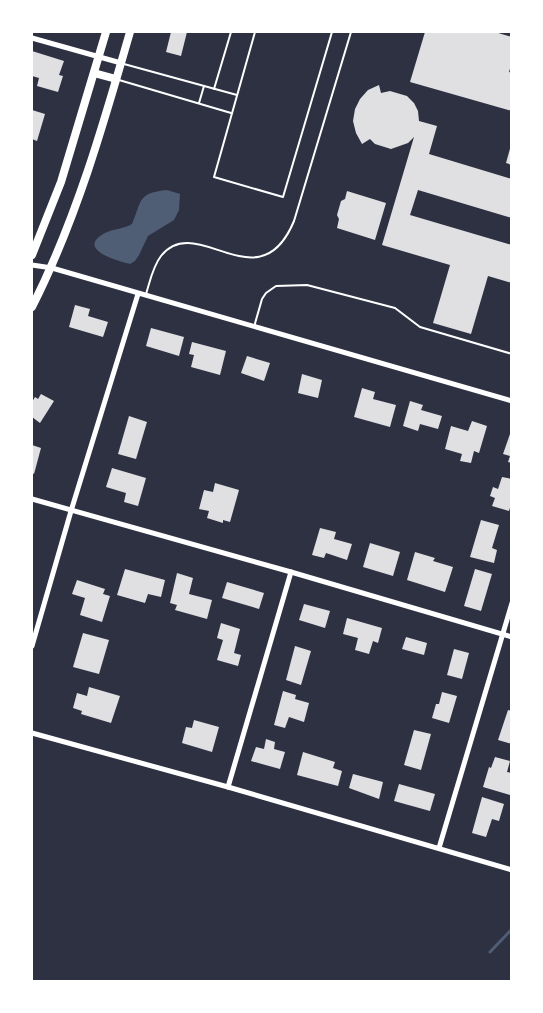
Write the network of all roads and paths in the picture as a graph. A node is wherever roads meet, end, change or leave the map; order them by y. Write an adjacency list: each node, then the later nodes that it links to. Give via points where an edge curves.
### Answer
1 (106, 32): 8 (highway)
2 (130, 32): 9 (highway)
3 (231, 32): 13 (lane)
4 (255, 32): 14 (lane)
5 (332, 32): 16 (lane, via 283,197 214,177)
6 (351, 32): 21 (lane, via 294,221 284,241 270,252 250,258 198,243 177,245 160,256)
7 (32, 38): 8 (street)
8 (99, 57): 9 (street); 10 (highway)
9 (121, 63): 11 (highway); 12 (lane)
10 (94, 73): 11 (highway); 17 (highway, via 61,182)
11 (116, 79): 15 (lane); 19 (highway, via 81,192)
12 (204, 86): 13 (lane); 15 (lane)
13 (214, 89): 14 (lane)
14 (237, 95): 16 (lane)
15 (199, 104): 16 (lane)
16 (232, 113)
17 (32, 255)
18 (32, 265): 19 (street)
19 (52, 268): 20 (street); 22 (highway)
20 (138, 294): 21 (street); 27 (street)
21 (146, 296): 23 (street)
22 (32, 307)
23 (254, 327): 24 (lane, via 266,292 276,286 308,285 394,308 420,327); 25 (street)
24 (512, 354)
25 (512, 401)
26 (32, 499): 27 (street)
27 (70, 511): 28 (street); 32 (street)
28 (291, 572): 30 (street); 34 (street)
29 (512, 603): 30 (street)
30 (502, 635): 31 (street); 35 (street)
31 (512, 637)
32 (32, 646)
33 (32, 733): 34 (street)
34 (228, 787): 35 (street)
35 (439, 848): 36 (street)
36 (512, 870)

